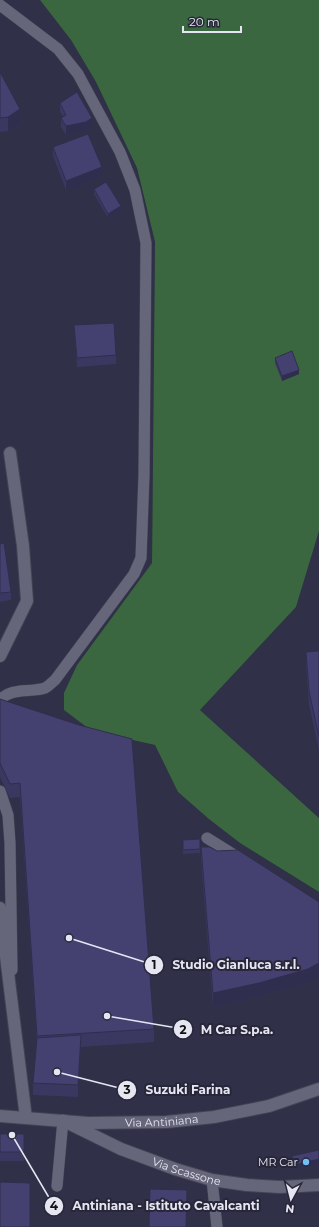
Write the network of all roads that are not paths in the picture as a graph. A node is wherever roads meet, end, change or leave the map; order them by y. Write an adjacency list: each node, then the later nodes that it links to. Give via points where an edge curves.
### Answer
1 (0, 4): 4 (lane, via 58,50 78,74 120,152 135,190 146,243 144,475 140,558 134,574 55,680 47,687 12,692)
2 (10, 453): 3 (street, via 23,546 27,601)
3 (0, 656)
4 (0, 700)
5 (0, 790): 9 (lane, via 8,815 10,843)
6 (207, 838): 7 (lane)
7 (247, 863)
8 (0, 908): 9 (street)
9 (13, 1011): 12 (street)
10 (319, 1089): 13 (street, Via Antiniana, via 269,1106 214,1117 166,1122 88,1123)
11 (0, 1116): 12 (street, Via Antiniana)
12 (26, 1118): 13 (street, Via Antiniana)
13 (63, 1120): 14 (street, Via Scassone, via 121,1150); 16 (lane)
14 (212, 1180): 15 (street, Via Scassone, via 280,1187); 17 (lane)
15 (319, 1185)
16 (57, 1186)
17 (217, 1227)

